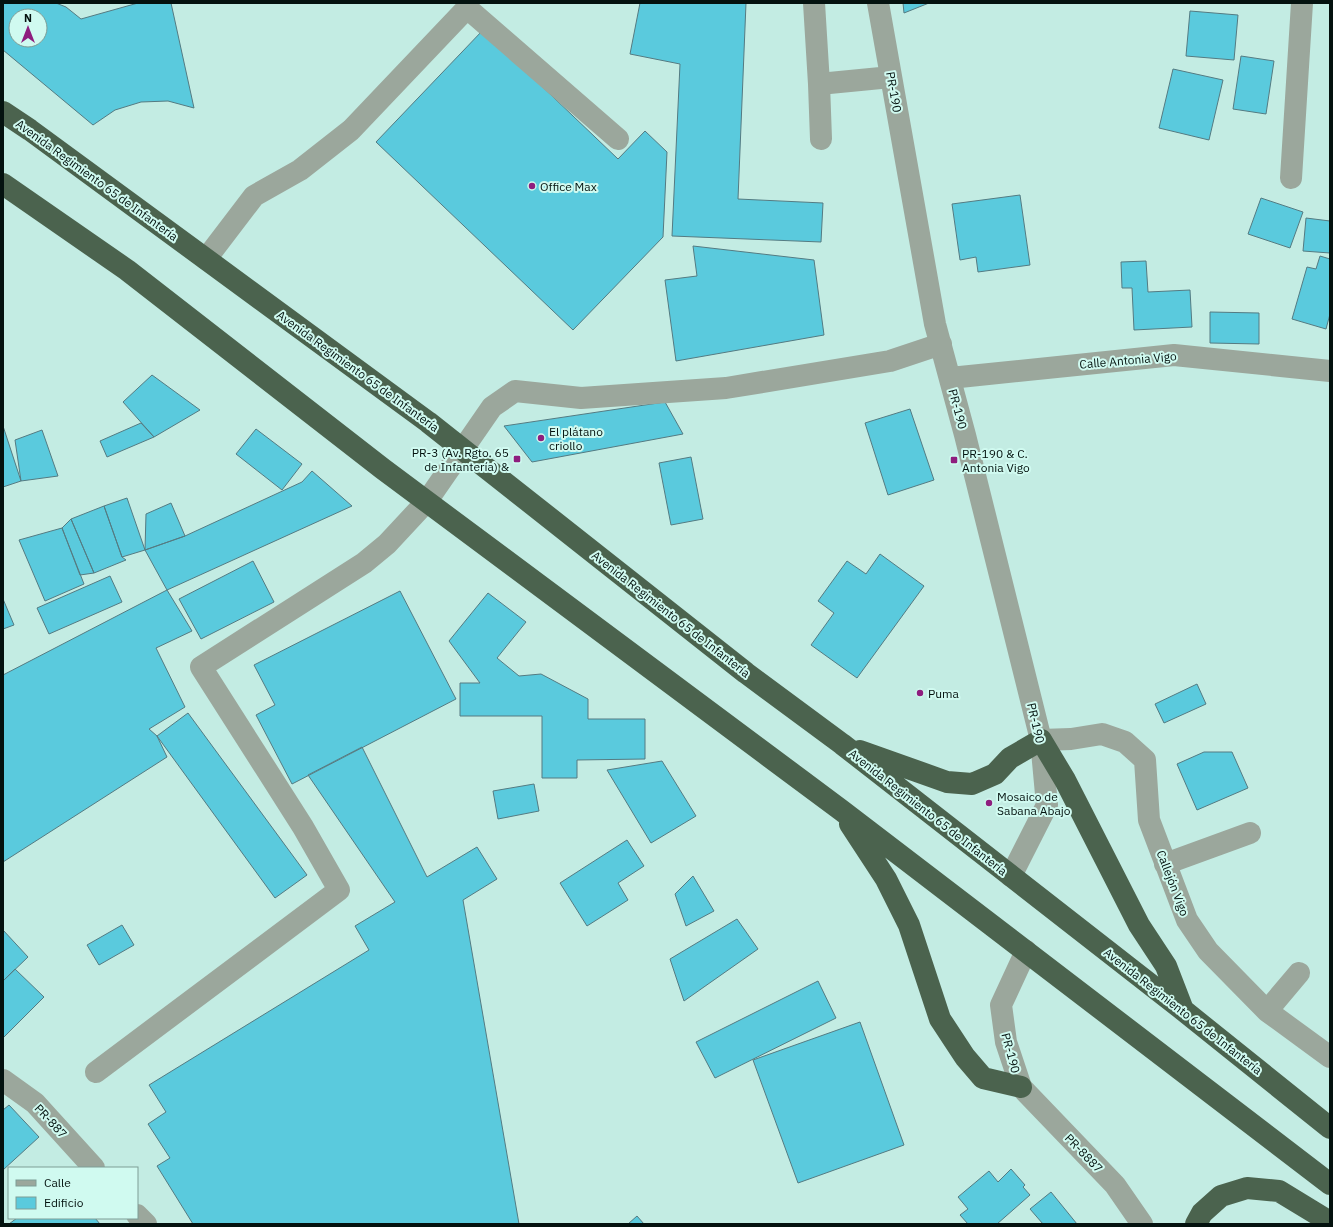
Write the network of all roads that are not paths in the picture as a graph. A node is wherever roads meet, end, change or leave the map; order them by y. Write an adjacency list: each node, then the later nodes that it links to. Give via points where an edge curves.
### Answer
1 (814, 3): 5 (street)
2 (878, 3): 4 (street, PR-190 / PR-190)
3 (1302, 3): 9 (street)
4 (891, 76): 5 (street); 12 (street, PR-190 / PR-190, via 935,324)
5 (818, 84): 8 (street)
6 (3, 112): 11 (highway, Avenida Regimiento 65 de Infantería)
7 (618, 139): 11 (street, via 467,8 351,130 300,170 254,196)
8 (821, 139)
9 (1291, 178)
10 (3, 184): 16 (highway, via 127,270)
11 (206, 259): 15 (highway, Avenida Regimiento 65 de Infantería)
12 (941, 344): 14 (street, PR-190 / PR-190); 15 (street, via 890,361 726,388 581,398 515,391 492,407)
13 (1330, 371): 14 (street, Calle Antonia Vigo, via 1174,355)
14 (950, 378): 17 (street, PR-190 / PR-190)
15 (462, 448): 16 (street); 18 (highway, Avenida Regimiento 65 de Infantería, via 746,674)
16 (427, 501): 19 (highway); 28 (street, via 387,544 364,563 201,667 303,827 339,890)
17 (1041, 740): 18 (highway, via 1010,758 995,774 972,784 947,782); 21 (street, Callejón Vigo, via 1102,734 1126,742 1145,760 1150,820); 22 (street, PR-190 / PR-190, via 1047,805); 25 (highway, via 1065,780 1139,925 1166,966)
18 (842, 744): 22 (highway, Avenida Regimiento 65 de Infantería)
19 (841, 810): 23 (highway); 30 (highway, via 886,878 909,925 940,1019 983,1078)
20 (1250, 833): 21 (street)
21 (1165, 864): 26 (street, Callejón Vigo, via 1187,920 1208,951)
22 (1011, 876): 25 (highway, Avenida Regimiento 65 de Infantería)
23 (1026, 951): 30 (street, PR-190 / PR-190, via 1001,1006 1006,1042); 33 (highway)
24 (1299, 973): 26 (street)
25 (1184, 1010): 31 (highway, Avenida Regimiento 65 de Infantería)
26 (1267, 1010): 27 (street, Callejón Vigo)
27 (1330, 1057)
28 (96, 1072)
29 (3, 1080): 32 (street, PR-887, via 35,1103)
30 (1021, 1087): 37 (street, PR-8887 / PR-8887, via 1115,1185)
31 (1330, 1128)
32 (93, 1167)
33 (1330, 1184)
34 (138, 1216): 36 (street)
35 (1330, 1222): 38 (highway, via 1278,1191 1247,1188 1221,1196 1202,1213)
36 (146, 1224)
37 (1142, 1224)
38 (1196, 1224)

